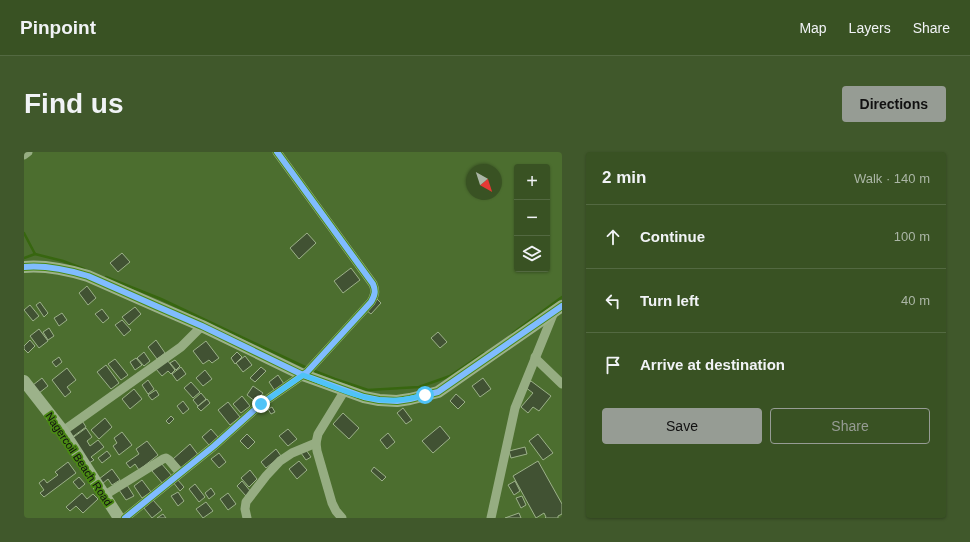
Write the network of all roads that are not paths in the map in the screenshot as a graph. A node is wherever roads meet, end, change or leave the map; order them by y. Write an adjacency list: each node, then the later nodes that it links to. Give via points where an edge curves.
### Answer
1 (28, 152): 3 (street)
2 (277, 152): 8 (street, via 375,289 371,302)
3 (24, 155)
4 (24, 267): 6 (street, via 40,266 80,273)
5 (558, 309): 7 (street); 11 (street, via 438,392 410,399 379,400)
6 (202, 326): 8 (street); 12 (street, via 181,347)
7 (535, 357): 10 (street); 20 (street, via 515,408)
8 (307, 371): 11 (street); 14 (street, via 261,404)
9 (24, 381): 12 (street, Nagercoil Beach Road)
10 (562, 384)
11 (345, 390): 13 (street, via 318,434)
12 (63, 431): 15 (street, Nagercoil Beach Road)
13 (316, 443): 18 (street, via 292,453 266,476 246,502); 19 (street, via 332,503)
14 (180, 473): 15 (street, via 169,460 163,458); 17 (street)
15 (105, 495): 16 (street, Nagercoil Beach Road)
16 (119, 518)
17 (125, 518)
18 (246, 518)
19 (342, 518)
20 (491, 518)

